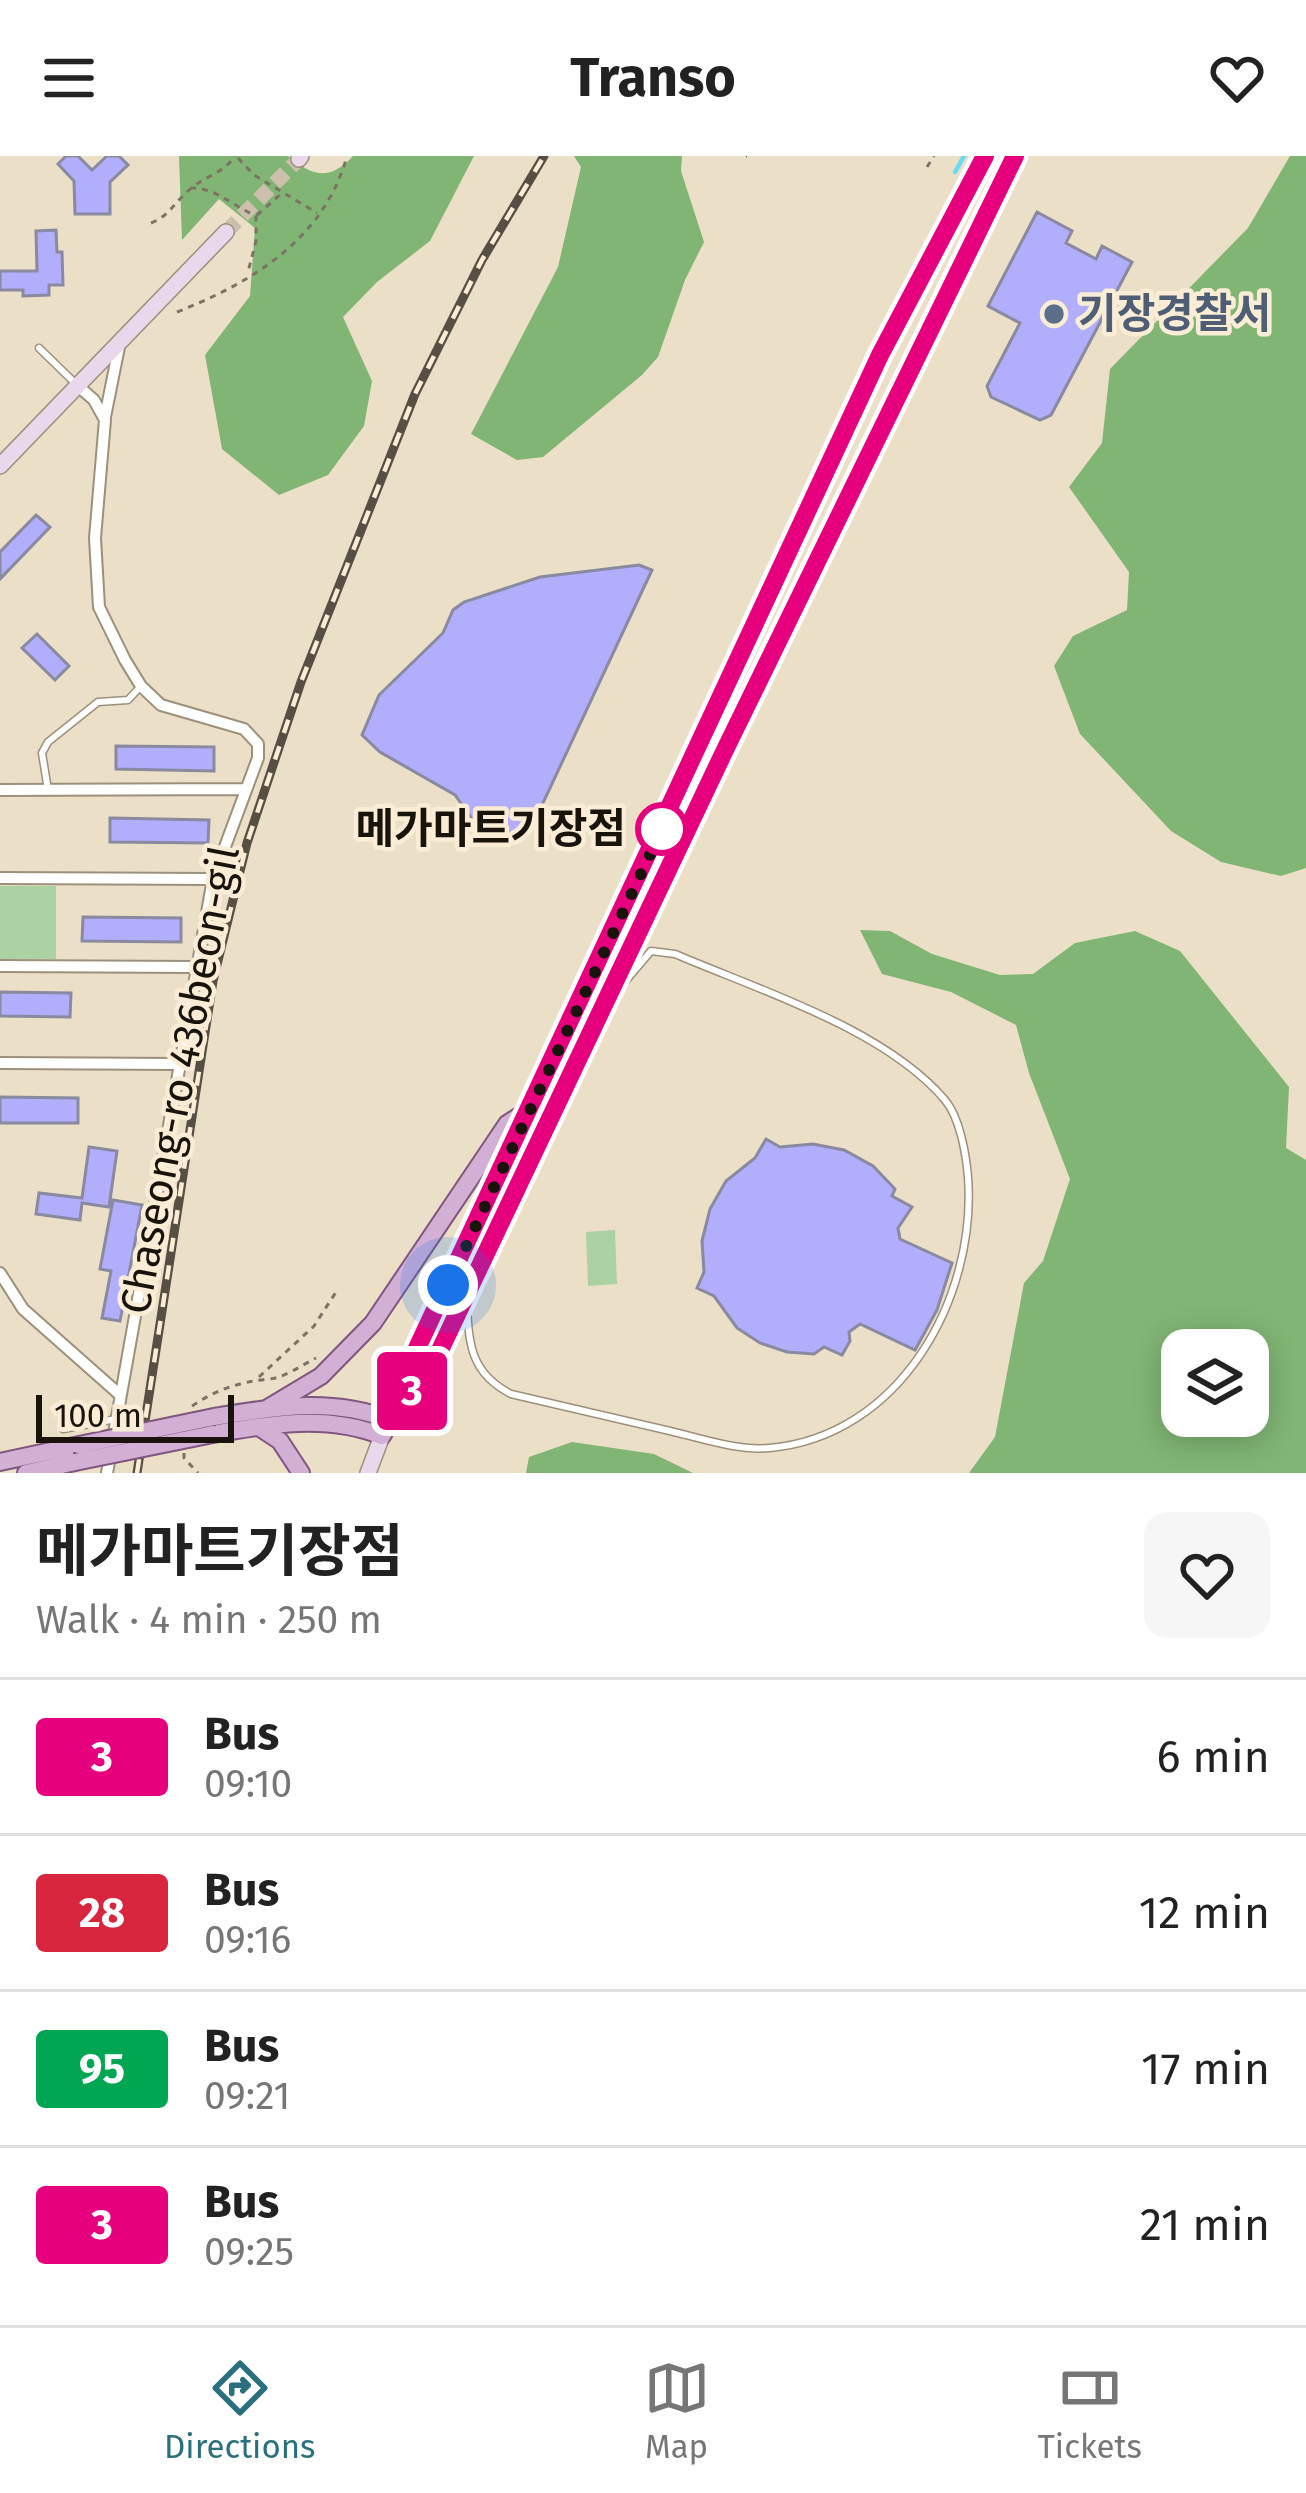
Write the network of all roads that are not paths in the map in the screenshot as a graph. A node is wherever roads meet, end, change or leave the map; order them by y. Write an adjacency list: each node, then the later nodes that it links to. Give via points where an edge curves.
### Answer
1 (985, 156): 20 (main road, via 880,355)
2 (1015, 156): 17 (main road)
3 (226, 232): 4 (main road)
4 (121, 339): 6 (main road); 7 (street)
5 (39, 348): 6 (lane)
6 (78, 386): 7 (street); 8 (main road)
7 (105, 420): 9 (street, via 95,538 99,607)
8 (0, 466)
9 (142, 686): 10 (street, via 160,705 244,730 258,743); 12 (lane, via 128,700 98,702 48,742)
10 (245, 789): 12 (street, Chaseong-ro 436beon-gil); 14 (street, Chaseong-ro 436beon-gil)
11 (0, 790): 12 (street, Chaseong-ro 436beon-gil)
12 (48, 790)
13 (0, 878): 14 (street)
14 (213, 879): 16 (street, Chaseong-ro 436beon-gil)
15 (0, 966): 16 (street)
16 (196, 967): 19 (street, Chaseong-ro 436beon-gil)
17 (601, 1010): 22 (main road); 22 (lane, via 652,951 675,954 879,1046 949,1103 967,1157 971,1217 941,1322 911,1370 873,1406 826,1436 766,1449 511,1394 477,1366 468,1344)
18 (0, 1063): 19 (street)
19 (178, 1064): 23 (street, Chaseong-ro 436beon-gil)
20 (530, 1109): 24 (main road, via 405,1374); 26 (main road, via 507,1124 373,1323 321,1376)
21 (0, 1273): 23 (street, via 23,1309)
22 (467, 1289): 24 (main road, via 423,1386)
23 (119, 1394): 25 (street, Chaseong-ro 436beon-gil)
24 (406, 1395): 27 (main road)
25 (116, 1418): 28 (lane); 32 (street, Chaseong-ro 436beon-gil)
26 (262, 1418): 27 (main road, via 338,1405); 29 (main road, bridge); 33 (main road)
27 (386, 1428): 34 (main road)
28 (63, 1429)
29 (77, 1454): 30 (main road); 31 (main road)
30 (0, 1462)
31 (26, 1473)
32 (107, 1473)
33 (301, 1473)
34 (368, 1473)

